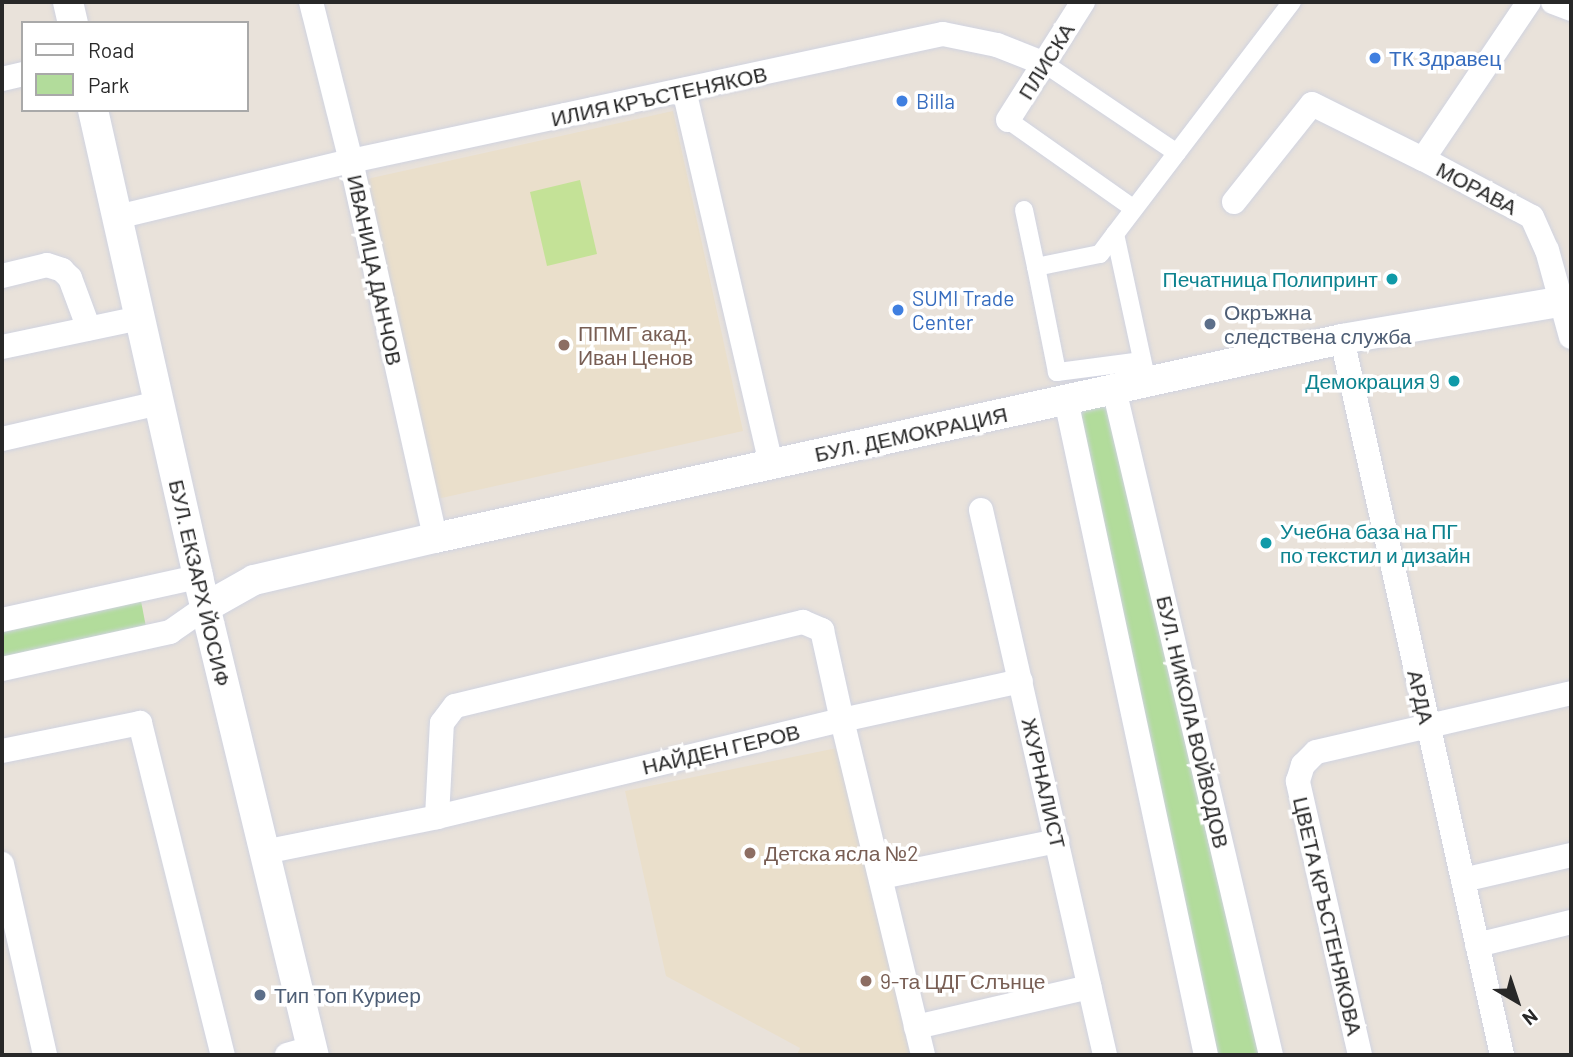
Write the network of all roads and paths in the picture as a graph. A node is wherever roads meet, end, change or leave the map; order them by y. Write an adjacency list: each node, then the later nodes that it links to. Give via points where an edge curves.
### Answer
1 (68, 2): 8 (street)
2 (312, 2): 17 (street, ИВАНИЦА ДАНЧОВ)
3 (1083, 2): 9 (street, ПЛИСКА)
4 (1292, 2): 15 (street)
5 (1529, 2): 16 (street)
6 (1553, 2): 7 (street)
7 (1571, 9)
8 (73, 21)
9 (1045, 64): 12 (street, ИЛИЯ КРЪСТЕНЯКОВ, via 997,45 943,34); 14 (street, ПЛИСКА); 15 (street, ИЛИЯ КРЪСТЕНЯКОВ)
10 (21, 74): 11 (street)
11 (2, 79)
12 (684, 90): 17 (street, ИЛИЯ КРЪСТЕНЯКОВ); 37 (street)
13 (93, 112): 21 (street, БУЛ. ЕКЗАРХ ЙОСИФ)
14 (1008, 120): 19 (street)
15 (1177, 153): 19 (street)
16 (1423, 159): 18 (street, МОРАВА, via 1312,104); 25 (street, МОРАВА, via 1532,217)
17 (351, 161): 21 (street, ИЛИЯ КРЪСТЕНЯКОВ); 39 (street, ИВАНИЦА ДАНЧОВ)
18 (1234, 202)
19 (1134, 209): 22 (street)
20 (1024, 211): 23 (street)
21 (117, 217): 26 (street, БУЛ. ЕКЗАРХ ЙОСИФ)
22 (1115, 234): 23 (street, via 1100,254); 32 (street)
23 (1036, 267): 31 (street)
24 (2, 276): 27 (street, via 47,265 62,270 70,278)
25 (1567, 301): 28 (street, МОРАВА); 29 (street, БУЛ. ДЕМОКРАЦИЯ)
26 (140, 318): 27 (street); 35 (street, БУЛ. ЕКЗАРХ ЙОСИФ)
27 (89, 329): 30 (street)
28 (1571, 337)
29 (1342, 339): 32 (street, БУЛ. ДЕМОКРАЦИЯ); 48 (street, АРДА)
30 (2, 347)
31 (1056, 372): 32 (street); 34 (street)
32 (1145, 372): 33 (street, БУЛ. ДЕМОКРАЦИЯ)
33 (1114, 389): 34 (street, БУЛ. ДЕМОКРАЦИЯ); 67 (street, БУЛ. НИКОЛА ВОЙВОДОВ)
34 (1066, 400): 37 (street, БУЛ. ДЕМОКРАЦИЯ); 66 (street)
35 (159, 403): 36 (street); 40 (street, БУЛ. ЕКЗАРХ ЙОСИФ)
36 (2, 439)
37 (771, 465): 39 (street, БУЛ. ДЕМОКРАЦИЯ)
38 (981, 510): 45 (street, ЖУРНАЛИСТ)
39 (435, 538): 41 (street, БУЛ. ДЕМОКРАЦИЯ)
40 (198, 577): 41 (street, БУЛ. ДЕМОКРАЦИЯ); 42 (street, БУЛ. ЕКЗАРХ ЙОСИФ); 43 (street, БУЛ. ДЕМОКРАЦИЯ)
41 (254, 580): 42 (street, БУЛ. ДЕМОКРАЦИЯ)
42 (205, 607): 44 (street, БУЛ. ДЕМОКРАЦИЯ, via 170,632); 52 (street, БУЛ. ЕКЗАРХ ЙОСИФ)
43 (2, 620)
44 (2, 669)
45 (1021, 681): 47 (street, НАЙДЕН ГЕРОВ); 51 (street, ЖУРНАЛИСТ)
46 (1571, 693): 48 (street, ЦВЕТА КРЪСТЕНЯКОВА)
47 (842, 720): 50 (street, НАЙДЕН ГЕРОВ); 50 (street, via 822,630 803,622 789,625 455,706 442,723); 55 (street)
48 (1428, 727): 56 (street, АРДА); 68 (street, ЦВЕТА КРЪСТЕНЯКОВА, via 1316,752 1303,765 1298,781)
49 (2, 751): 63 (street, via 140,723)
50 (437, 817): 52 (street, НАЙДЕН ГЕРОВ)
51 (1057, 841): 55 (street); 59 (street, ЖУРНАЛИСТ)
52 (264, 852): 61 (street, БУЛ. ЕКЗАРХ ЙОСИФ)
53 (1571, 855): 56 (street)
54 (2, 864): 62 (street)
55 (881, 877): 60 (street)
56 (1463, 880): 58 (street, АРДА)
57 (1571, 922): 58 (street)
58 (1477, 945): 69 (street, АРДА)
59 (1089, 987): 60 (street); 65 (street, ЖУРНАЛИСТ)
60 (916, 1027): 64 (street)
61 (304, 1053)
62 (45, 1055)
63 (223, 1055)
64 (923, 1055)
65 (1105, 1055)
66 (1206, 1055)
67 (1271, 1055)
68 (1360, 1055)
69 (1502, 1055)

